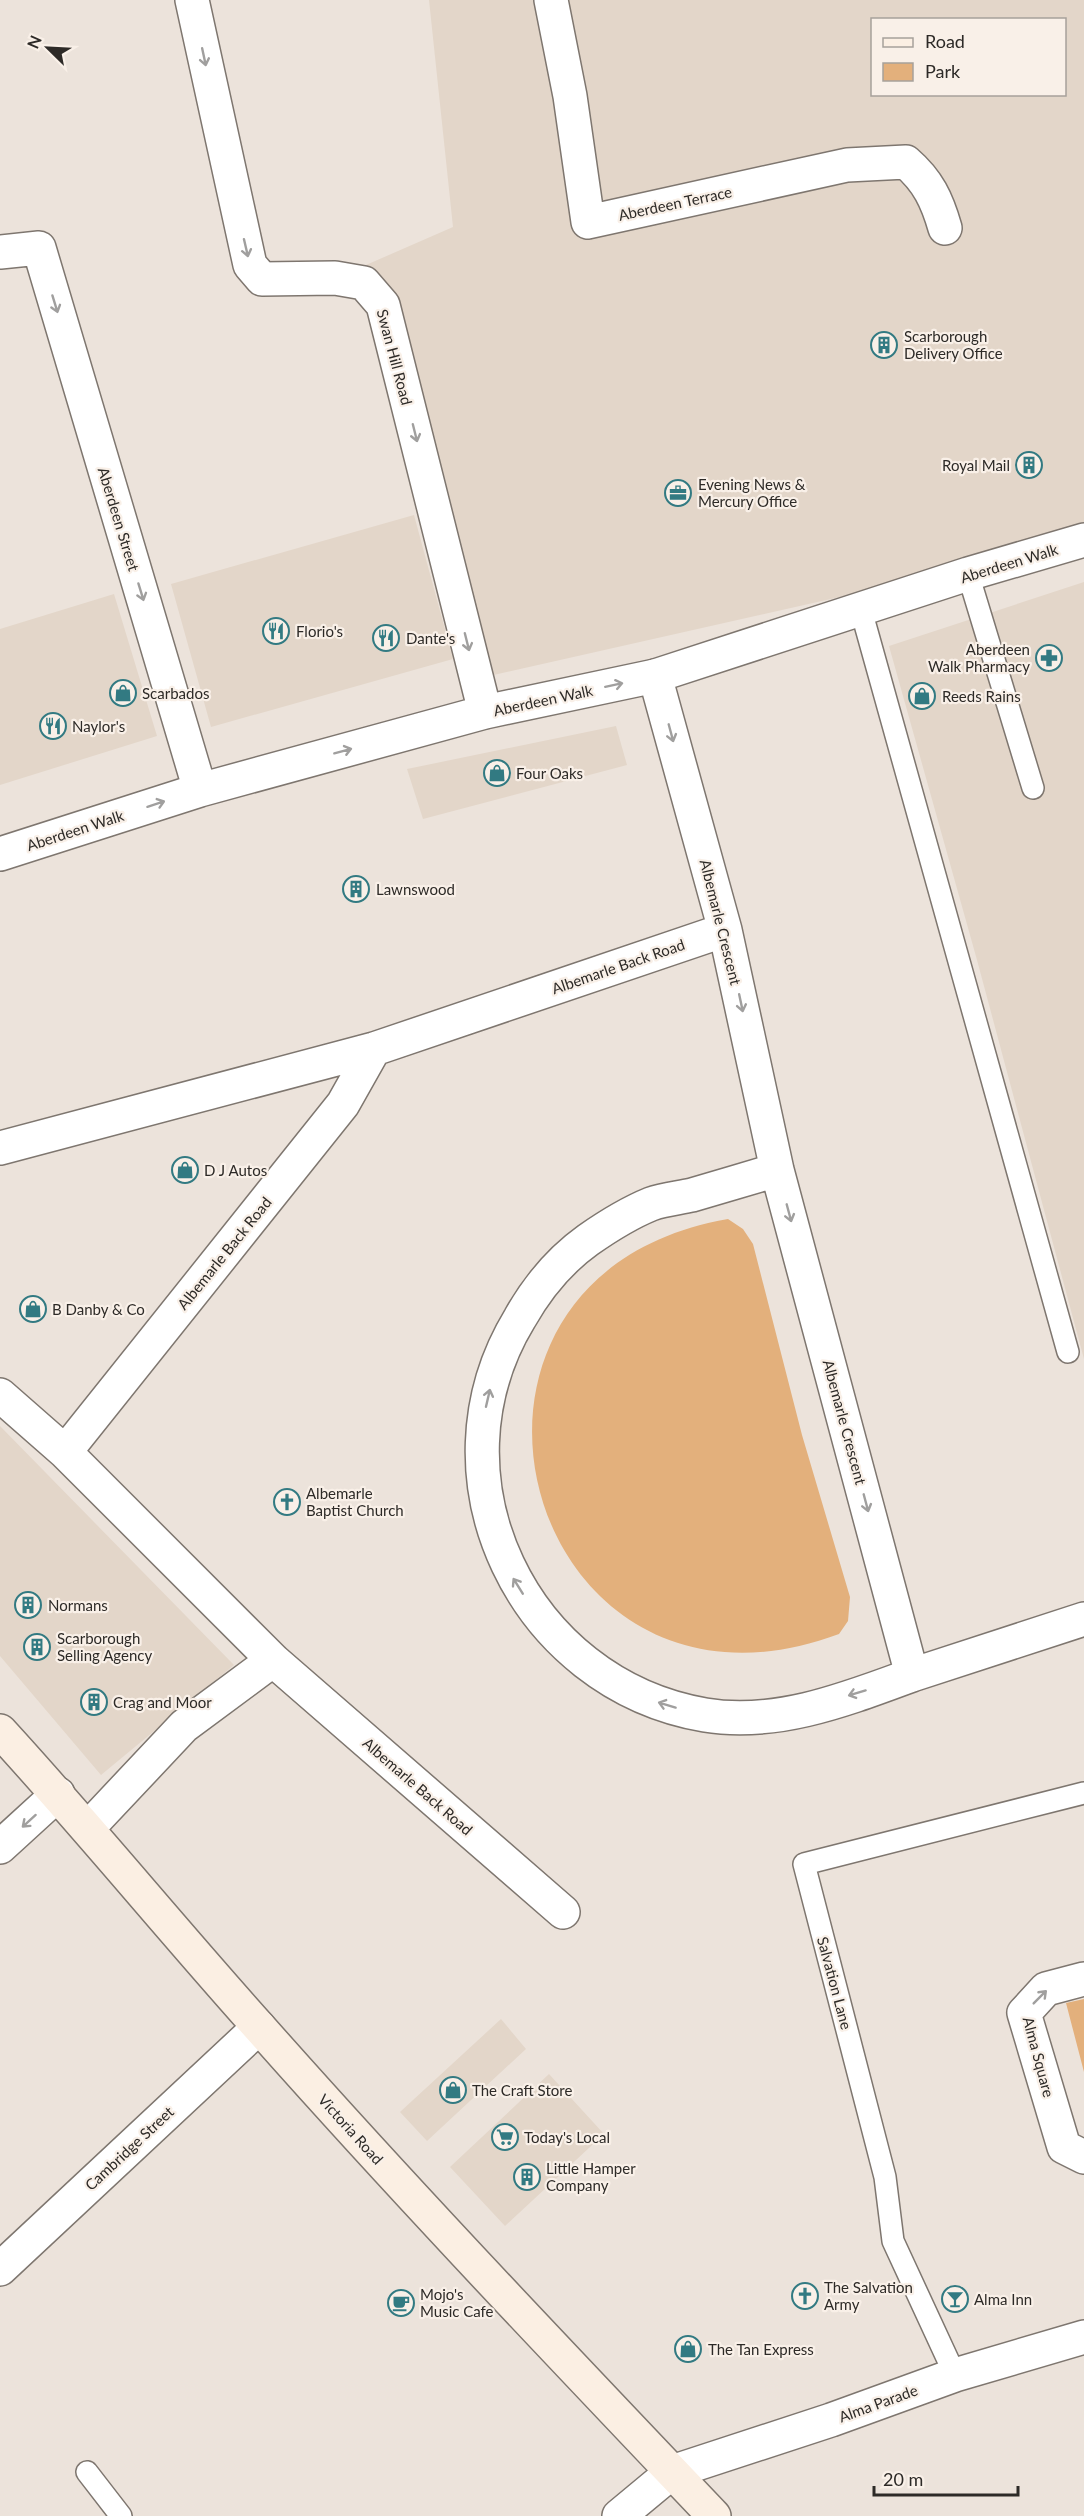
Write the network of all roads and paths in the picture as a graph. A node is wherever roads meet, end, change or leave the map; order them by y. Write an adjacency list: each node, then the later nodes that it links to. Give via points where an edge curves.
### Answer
1 (192, 0): 9 (street, Swan Hill Road, one-way to 9, via 250,265 262,279 335,278 364,283 383,305)
2 (551, 0): 3 (street, Aberdeen Terrace, via 588,222 847,165 906,162 923,176 937,201)
3 (945, 228)
4 (0, 252): 11 (street, Aberdeen Street, one-way to 11, via 39,248)
5 (1084, 540): 6 (street, Aberdeen Walk)
6 (968, 574): 7 (street, Aberdeen Walk); 10 (lane)
7 (861, 610): 8 (street, Aberdeen Walk); 17 (lane)
8 (655, 676): 9 (street, Aberdeen Walk, one-way to 8); 13 (street, Albemarle Crescent, one-way to 13)
9 (484, 712): 11 (street, Aberdeen Walk, one-way to 9)
10 (1033, 788)
11 (200, 790): 12 (street, Aberdeen Walk, one-way to 11)
12 (0, 854)
13 (725, 930): 14 (street, Albemarle Back Road); 16 (street, Albemarle Crescent, one-way to 16)
14 (374, 1049): 15 (street, Albemarle Back Road); 19 (street, Albemarle Back Road, via 343,1104)
15 (0, 1148)
16 (777, 1170): 22 (street, Albemarle Crescent, one-way to 22); 22 (street, one-way to 16, via 776,1716 706,1715 638,1694 594,1669 562,1643 536,1613 497,1542 486,1502 482,1442 496,1366 532,1297 557,1267 586,1241 653,1203)
17 (1068, 1352)
18 (0, 1395): 19 (street, Albemarle Back Road)
19 (65, 1452): 21 (street, Albemarle Back Road)
20 (1084, 1619): 22 (street)
21 (273, 1660): 26 (street, via 184,1726); 28 (street, Albemarle Back Road)
22 (912, 1675)
23 (0, 1731): 25 (main road, Victoria Road)
24 (1084, 1793): 34 (lane, Salvation Lane, via 804,1864 885,2177 893,2241)
25 (58, 1794): 26 (main road, Victoria Road); 27 (street, one-way to 27)
26 (88, 1828): 30 (main road, Victoria Road)
27 (0, 1847)
28 (563, 1912)
29 (1084, 1979): 31 (street, Alma Square, one-way to 29, via 1064,2146 1024,2013 1046,1989)
30 (259, 2027): 32 (street, Cambridge Street); 36 (main road, Victoria Road)
31 (1084, 2157)
32 (0, 2269)
33 (1084, 2337): 34 (street, Alma Parade)
34 (955, 2375): 36 (street, Alma Parade)
35 (87, 2472): 37 (lane)
36 (672, 2472): 38 (street); 39 (main road, Victoria Road)
37 (121, 2516)
38 (620, 2516)
39 (714, 2516)

